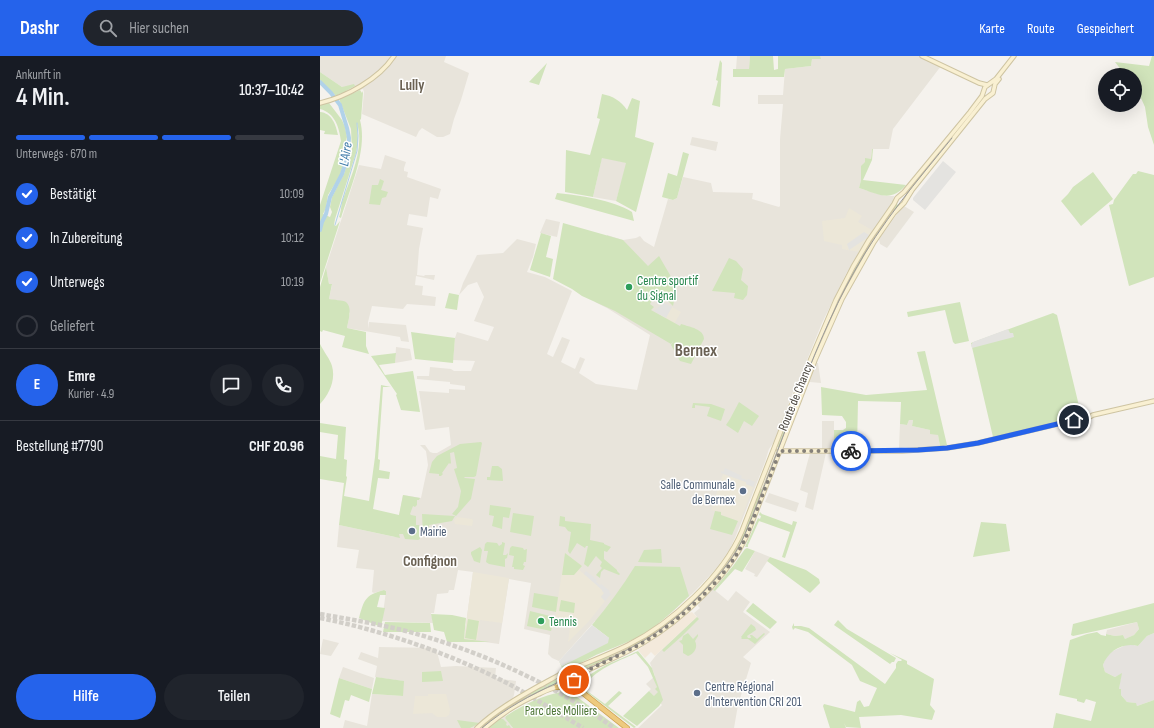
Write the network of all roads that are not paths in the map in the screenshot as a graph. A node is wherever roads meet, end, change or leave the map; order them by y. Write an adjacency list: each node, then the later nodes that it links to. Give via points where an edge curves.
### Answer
1 (393, 56): 9 (main road, via 389,63 364,84 338,97)
2 (922, 56): 4 (main road)
3 (1015, 56): 5 (main road); 6 (main road)
4 (976, 81): 5 (main road); 7 (main road)
5 (988, 85): 6 (main road); 7 (main road)
6 (994, 89): 8 (main road)
7 (984, 90): 8 (main road); 10 (main road, Route de Chancy, via 970,112)
8 (990, 94): 12 (main road, Route de Chancy)
9 (320, 102)
10 (900, 196): 11 (main road, Route de Chancy); 12 (main road)
11 (896, 200): 13 (main road); 21 (main road, Route de Chancy, via 862,251 836,300)
12 (905, 200): 13 (main road, Route de Chancy)
13 (901, 205): 22 (main road, Route de Chancy, via 874,242 845,292 819,350)
14 (1154, 400): 16 (main road)
15 (1084, 414): 16 (main road); 17 (main road); 18 (main road)
16 (1093, 415): 18 (main road)
17 (1078, 416): 19 (main road); 20 (main road)
18 (1086, 419): 20 (main road, via 1083,422)
19 (1070, 421): 20 (main road); 22 (main road, via 947,448 902,451)
20 (1079, 421)
21 (774, 451): 22 (main road); 23 (main road, Route de Chancy, via 736,544 704,586 673,615 641,638)
22 (780, 451): 24 (main road, Route de Chancy, via 744,541 733,560 714,583 682,614 653,637)
23 (560, 674): 25 (main road); 26 (main road); 28 (main road, Route de Chancy, via 512,701)
24 (574, 678): 25 (main road, Route de Chancy); 27 (highway, via 574,684)
25 (568, 684): 26 (highway); 27 (highway); 30 (highway)
26 (557, 687): 29 (main road, via 518,704)
27 (578, 689): 31 (highway)
28 (477, 728)
29 (485, 728)
30 (624, 728)
31 (627, 728)

